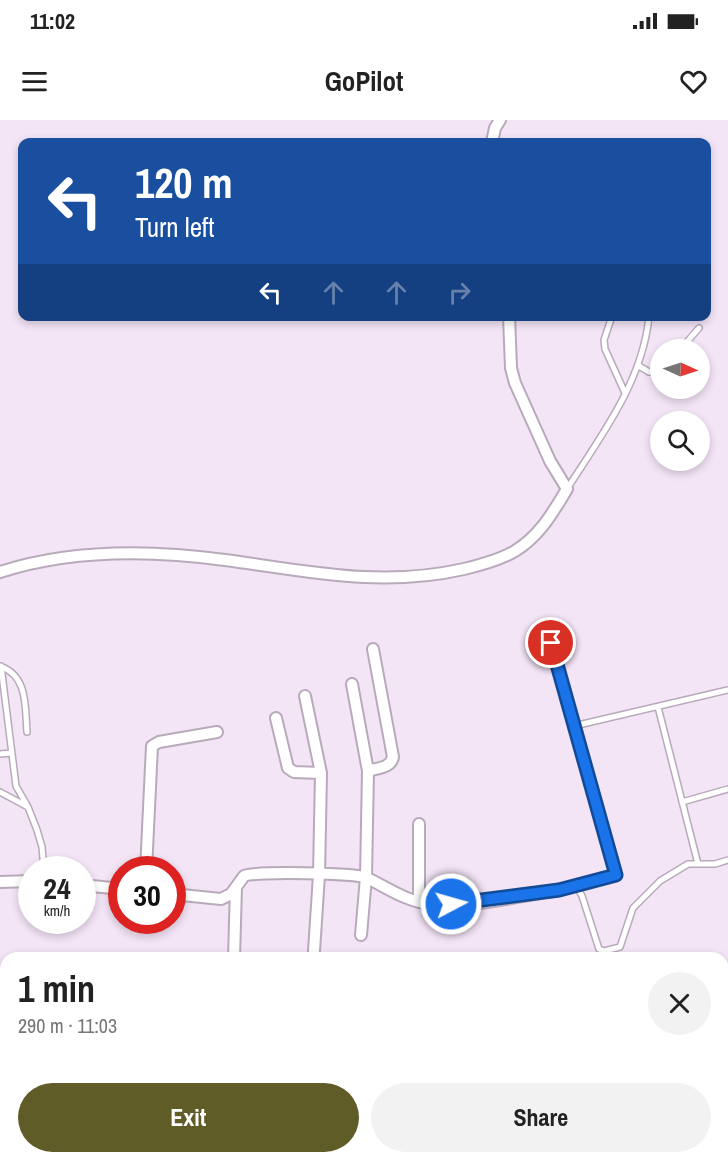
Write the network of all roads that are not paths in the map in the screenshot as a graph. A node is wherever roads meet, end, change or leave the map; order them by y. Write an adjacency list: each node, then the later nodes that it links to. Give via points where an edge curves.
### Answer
1 (500, 120): 2 (street)
2 (493, 138)
3 (509, 321): 11 (street, via 513,376 550,461)
4 (610, 321): 10 (lane, via 605,350)
5 (648, 321): 8 (lane)
6 (699, 328): 7 (lane)
7 (690, 339)
8 (639, 366): 9 (lane); 10 (lane)
9 (650, 372)
10 (626, 393): 11 (lane)
11 (567, 489): 12 (street, via 537,535 516,551 476,567 439,575 360,578 223,560 136,554 29,562)
12 (0, 572)
13 (551, 643): 21 (lane)
14 (373, 649): 26 (street, via 393,757 386,766)
15 (1, 666): 22 (lane, via 20,681); 24 (lane)
16 (352, 684): 26 (street)
17 (728, 690): 19 (lane)
18 (305, 696): 27 (street)
19 (658, 707): 21 (lane); 30 (lane)
20 (276, 718): 27 (street, via 288,768 294,772)
21 (574, 726): 42 (lane, via 616,875)
22 (27, 732)
23 (217, 732): 34 (street, via 152,746)
24 (11, 753): 25 (lane); 31 (lane, via 16,786)
25 (0, 754)
26 (368, 771): 38 (street)
27 (321, 773): 37 (street)
28 (728, 789): 30 (lane)
29 (0, 792): 31 (lane)
30 (682, 802): 36 (lane)
31 (28, 807): 33 (lane)
32 (419, 824): 45 (street)
33 (43, 856)
34 (147, 856)
35 (728, 860): 36 (lane)
36 (698, 864): 42 (lane, via 688,864 660,881 633,908 620,947 604,951 598,949)
37 (319, 875): 38 (street); 41 (street, via 262,872 248,874); 47 (street)
38 (366, 877): 45 (street); 46 (street)
39 (0, 882): 40 (street)
40 (18, 882)
41 (236, 886): 44 (street, via 221,899); 48 (street)
42 (577, 887): 43 (lane)
43 (559, 890): 45 (street, via 451,904)
44 (186, 895)
45 (418, 902)
46 (361, 935)
47 (314, 951)
48 (234, 952)

